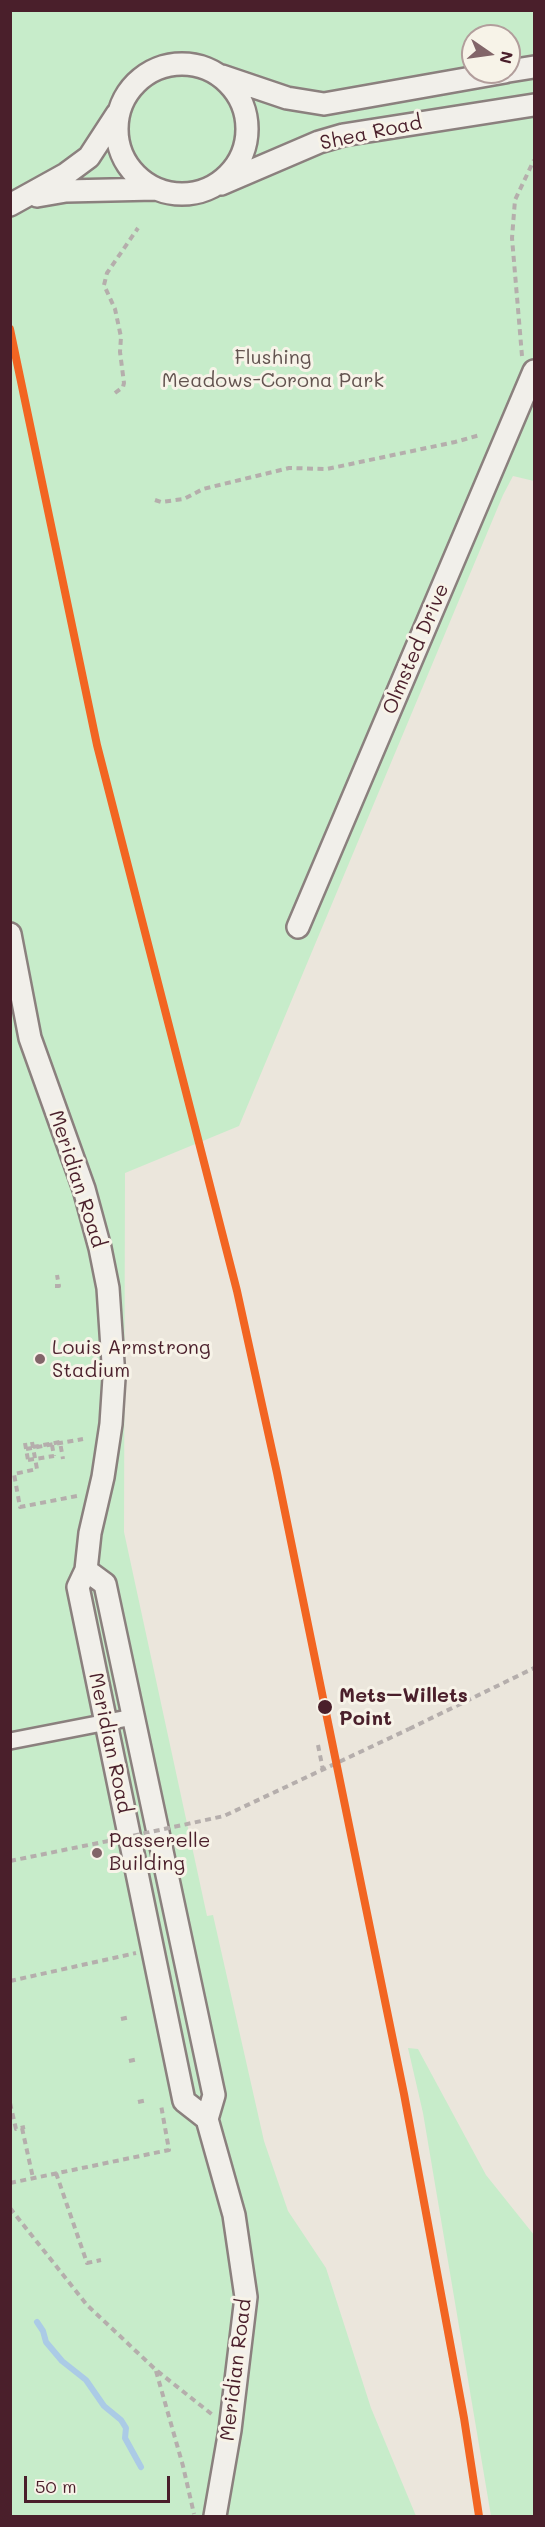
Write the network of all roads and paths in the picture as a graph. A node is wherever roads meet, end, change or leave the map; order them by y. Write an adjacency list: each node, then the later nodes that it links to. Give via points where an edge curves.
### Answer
1 (221, 76): 2 (street, Shea Road, via 287,98 328,104); 4 (street, via 191,65 165,66 141,79); 6 (street, via 238,97 247,134 236,165)
2 (461, 80)
3 (534, 105): 6 (street, Shea Road, via 343,135)
4 (120, 109): 7 (street, via 117,130 121,151 131,171); 8 (street, via 89,157)
5 (534, 160): 10 (path, via 515,200 512,238)
6 (215, 186): 7 (street, via 177,195)
7 (155, 189): 8 (street, via 66,191)
8 (19, 201)
9 (138, 228): 11 (path, via 107,273 104,285 121,337 124,382)
10 (528, 367): 14 (street, Olmsted Drive)
11 (115, 393)
12 (480, 435): 13 (path, via 327,469 289,468 203,489 184,499)
13 (155, 500)
14 (298, 927)
15 (10, 934): 22 (street, Meridian Road, via 30,1038 84,1189 108,1288 114,1378 111,1424 90,1533)
16 (57, 1275): 17 (path)
17 (56, 1286)
18 (86, 1438): 19 (path, bridge)
19 (26, 1449): 19 (path, bridge, via 28,1460 54,1456 52,1445 27,1449 25,1443)
20 (63, 1459): 21 (path, via 60,1442 32,1444 37,1469 14,1474 20,1507)
21 (77, 1496)
22 (87, 1570): 24 (street, Meridian Road, via 105,1584); 25 (street, Meridian Road, via 78,1587)
23 (534, 1668): 28 (path, bridge)
24 (133, 1717): 25 (street); 40 (street, Meridian Road, via 214,2095)
25 (105, 1722): 26 (street); 30 (street, Meridian Road)
26 (10, 1741)
27 (318, 1745): 28 (path)
28 (323, 1770): 29 (path, bridge, via 224,1816)
29 (10, 1861)
30 (153, 1949): 31 (path); 40 (street, Meridian Road, via 184,2101)
31 (10, 1981)
32 (129, 2017): 33 (path)
33 (121, 2019)
34 (138, 2059): 35 (path)
35 (129, 2061)
36 (147, 2100): 37 (path)
37 (138, 2102)
38 (10, 2103): 42 (path, via 16,2129 24,2128)
39 (161, 2105): 41 (path, via 169,2150)
40 (207, 2119): 47 (street, Meridian Road, via 234,2215 246,2297)
41 (56, 2173): 42 (path); 45 (path, via 87,2264)
42 (33, 2178): 43 (path)
43 (10, 2184)
44 (11, 2212): 46 (path, via 87,2305)
45 (101, 2260)
46 (156, 2370): 47 (path); 48 (path, via 186,2474)
47 (231, 2430): 49 (street, Meridian Road)
48 (194, 2517)
49 (215, 2517)

